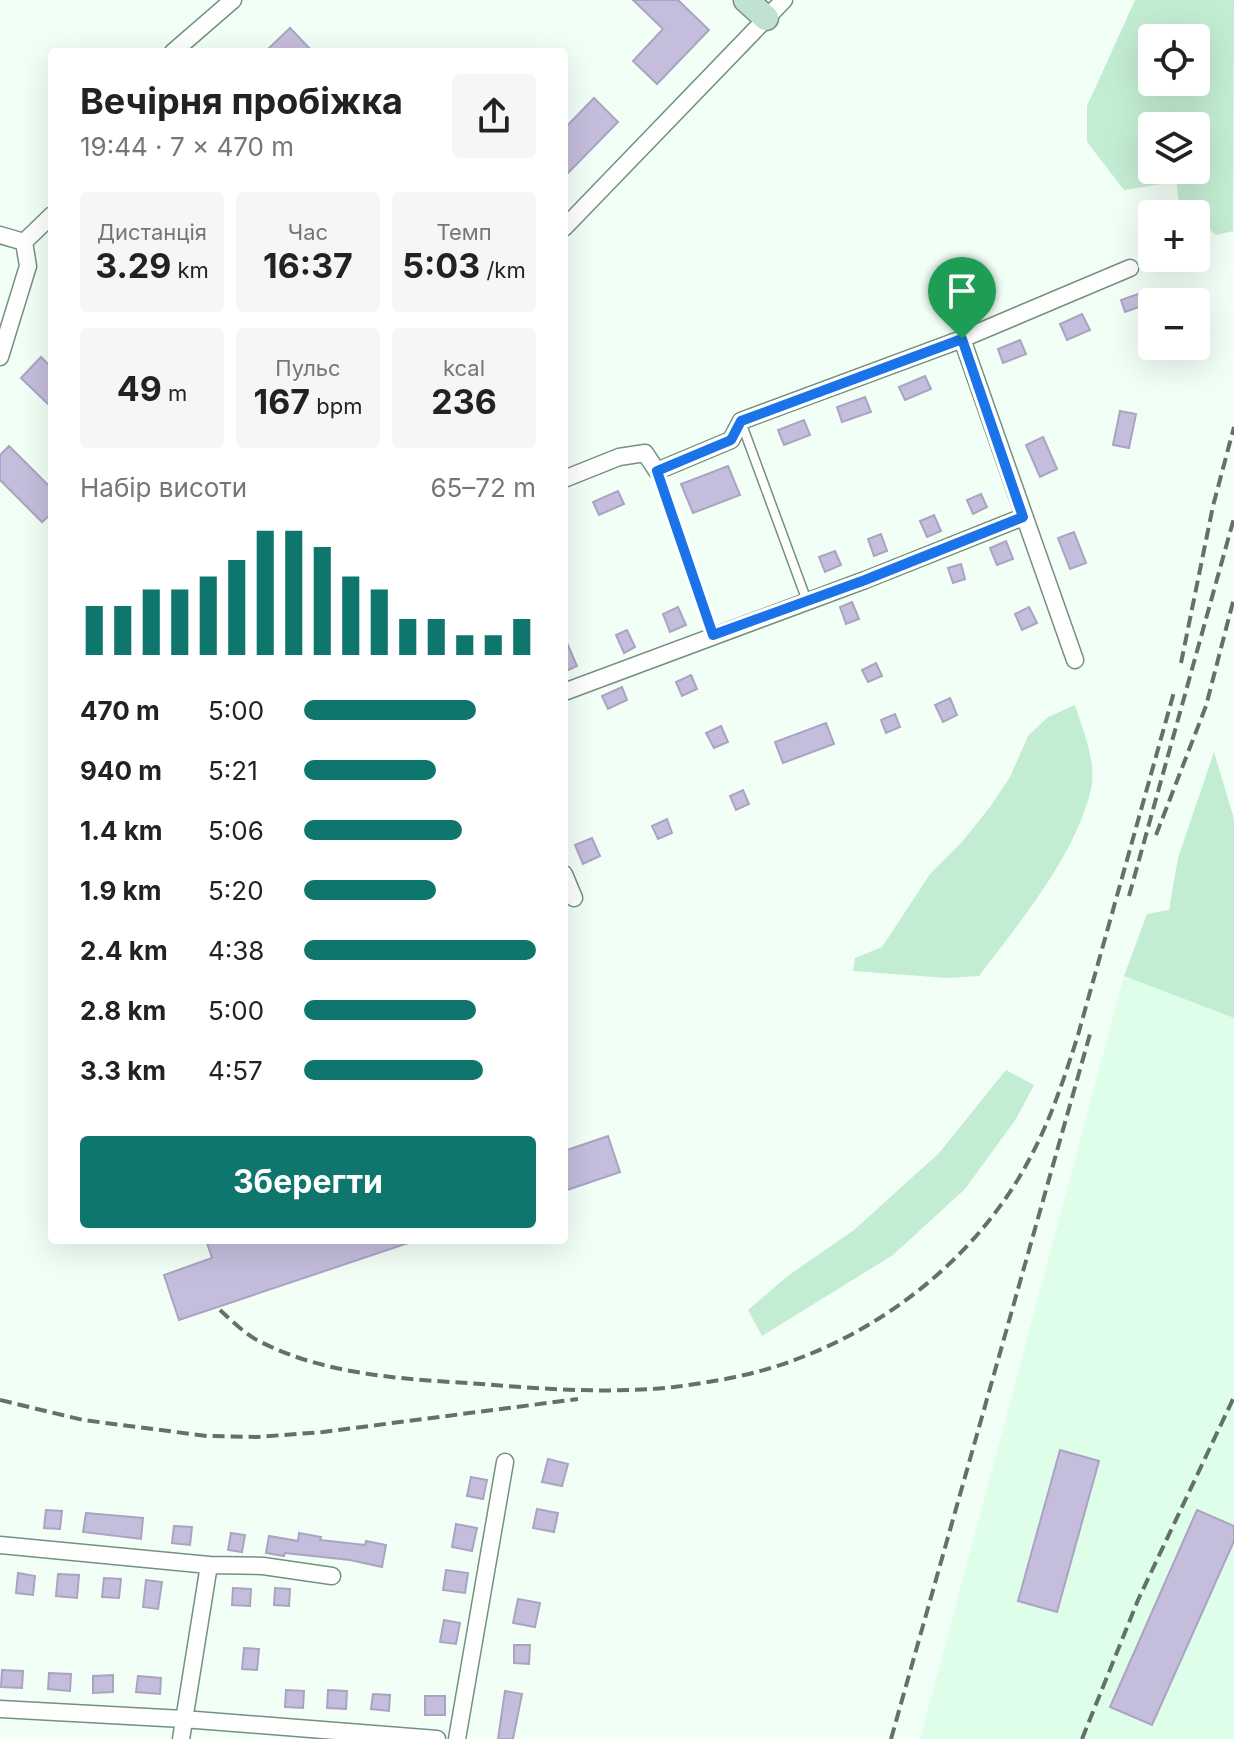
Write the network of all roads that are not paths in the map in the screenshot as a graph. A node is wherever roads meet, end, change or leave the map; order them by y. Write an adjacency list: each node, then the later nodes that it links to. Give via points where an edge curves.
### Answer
1 (233, 0): 5 (street)
2 (746, 0): 4 (street)
3 (784, 0): 4 (street)
4 (766, 18): 7 (street)
5 (178, 48)
6 (48, 219): 9 (street)
7 (568, 224)
8 (0, 235): 9 (street)
9 (24, 242): 12 (street, via 28,266)
10 (1130, 268): 11 (street)
11 (962, 339): 13 (street); 16 (street)
12 (0, 357)
13 (741, 421): 14 (street, via 731,440); 17 (lane)
14 (657, 471): 15 (street, via 645,453 619,457); 18 (lane)
15 (568, 477)
16 (1023, 517): 17 (street); 19 (street)
17 (807, 601): 18 (street)
18 (713, 635): 20 (street)
19 (1075, 660)
20 (568, 690)
21 (568, 884): 22 (street)
22 (574, 898)
23 (505, 1462): 31 (street)
24 (0, 1545): 25 (street)
25 (209, 1565): 26 (street); 28 (street)
26 (332, 1576)
27 (0, 1709): 28 (street)
28 (183, 1719): 29 (street); 30 (street)
29 (181, 1739)
30 (437, 1739)
31 (457, 1739)

